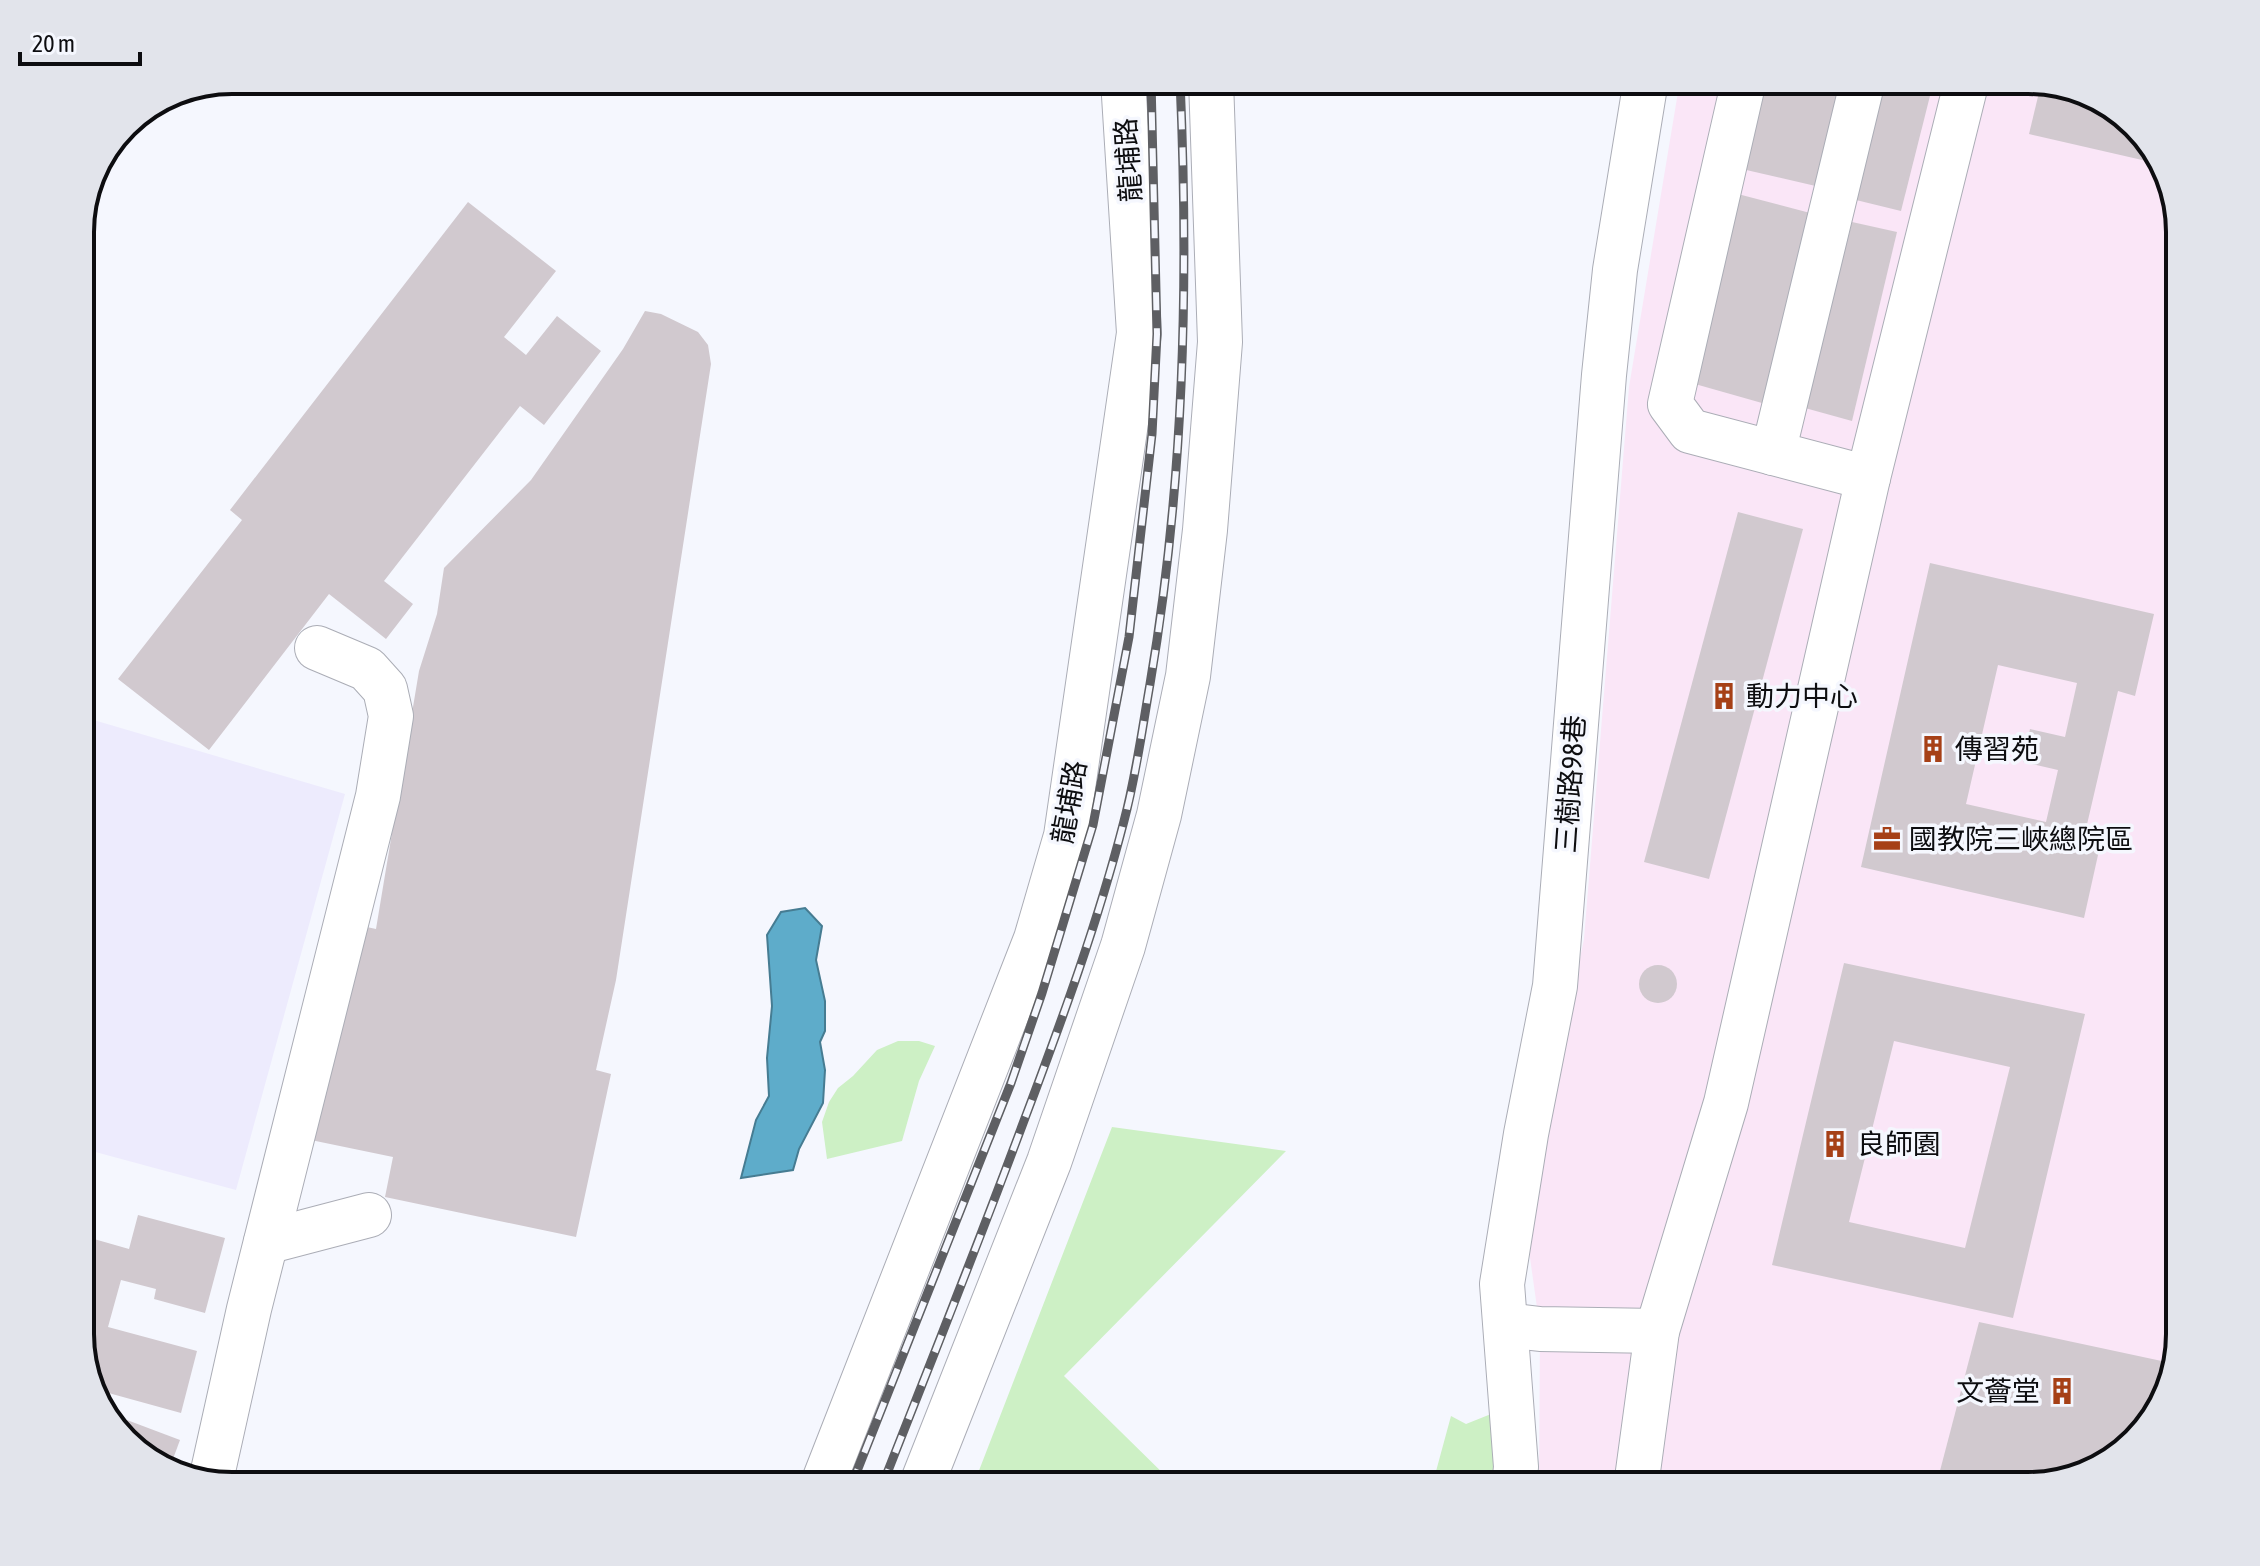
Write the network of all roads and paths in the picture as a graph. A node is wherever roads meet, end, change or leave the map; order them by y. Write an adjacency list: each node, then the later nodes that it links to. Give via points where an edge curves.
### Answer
1 (1124, 94): 15 (street, 龍埔路, via 1139,333 1066,836 1036,939)
2 (1211, 94): 16 (street, via 1220,342 1188,676 1159,815 1123,946 1064,1119)
3 (1644, 94): 12 (street, 三樹路98巷, via 1604,375 1555,986 1502,1284)
4 (1741, 94): 7 (street, via 1670,404 1690,431)
5 (1860, 94): 7 (street)
6 (1964, 94): 8 (street)
7 (1773, 453): 8 (street)
8 (1868, 478): 13 (street, via 1726,1103)
9 (317, 648): 11 (street, via 367,669 385,689 391,716 378,796)
10 (369, 1215): 11 (street)
11 (266, 1242): 14 (street)
12 (1506, 1325): 13 (street); 17 (street, 三樹路98巷)
13 (1657, 1331): 18 (street)
14 (213, 1471)
15 (827, 1472)
16 (926, 1472)
17 (1515, 1472)
18 (1638, 1472)

